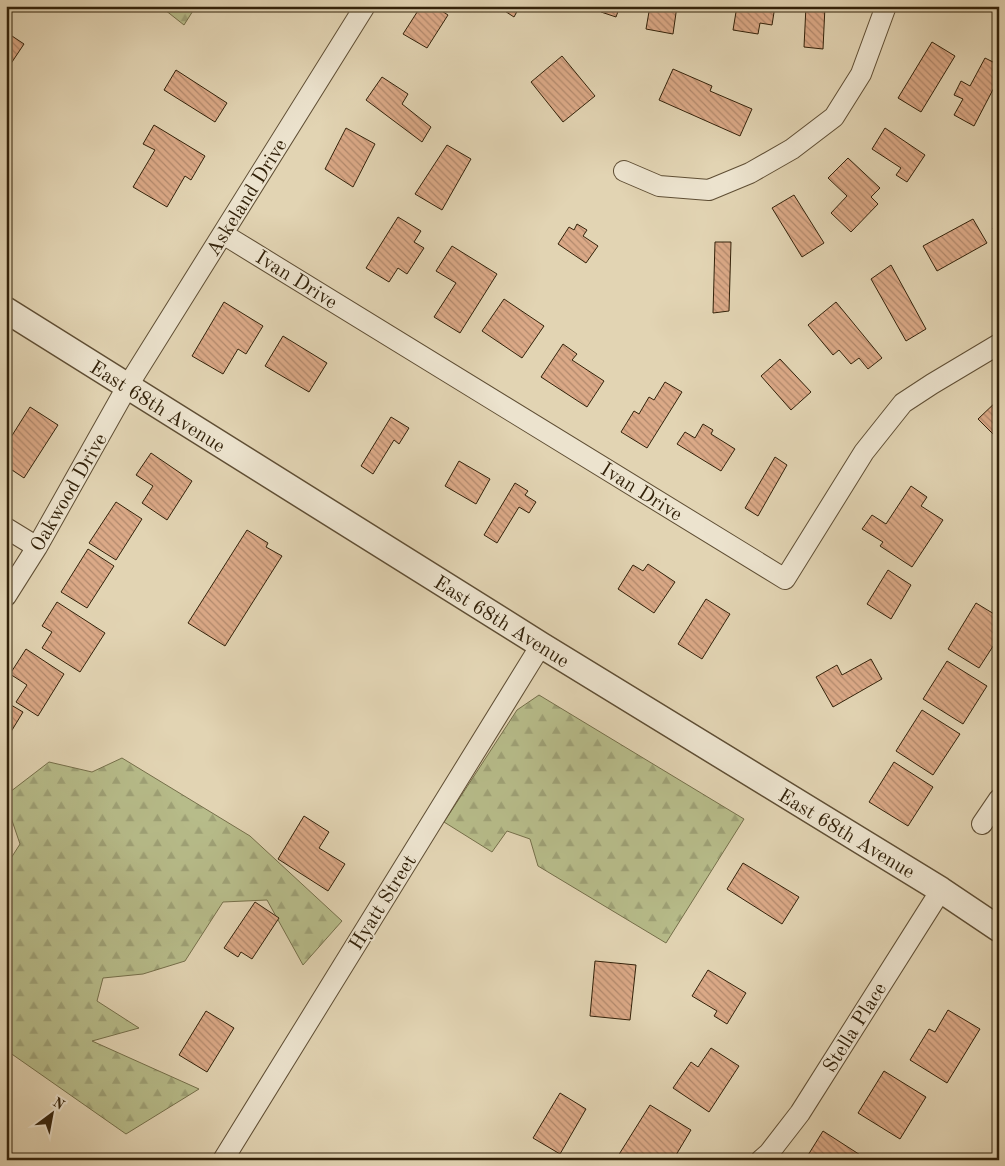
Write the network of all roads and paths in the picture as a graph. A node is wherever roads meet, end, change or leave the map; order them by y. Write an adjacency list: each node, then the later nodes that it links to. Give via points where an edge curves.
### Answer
1 (366, 6): 4 (street, Askeland Drive)
2 (886, 6): 3 (street, via 861,74 834,117 792,149 750,173 709,190 659,186)
3 (624, 171)
4 (223, 234): 6 (street, Ivan Drive, via 785,579 864,452 903,403); 7 (street, Askeland Drive)
5 (6, 310): 7 (street, East 68th Avenue)
6 (999, 344)
7 (127, 387): 9 (street, Oakwood Drive); 11 (street, East 68th Avenue)
8 (6, 528): 9 (street)
9 (37, 547): 10 (street, Oakwood Drive)
10 (6, 596)
11 (540, 645): 14 (street, East 68th Avenue); 16 (street, Hyatt Street)
12 (999, 799): 13 (street)
13 (982, 824)
14 (941, 890): 15 (street, East 68th Avenue); 17 (street, Stella Place, via 800,1113)
15 (999, 929)
16 (223, 1160)
17 (761, 1160)

